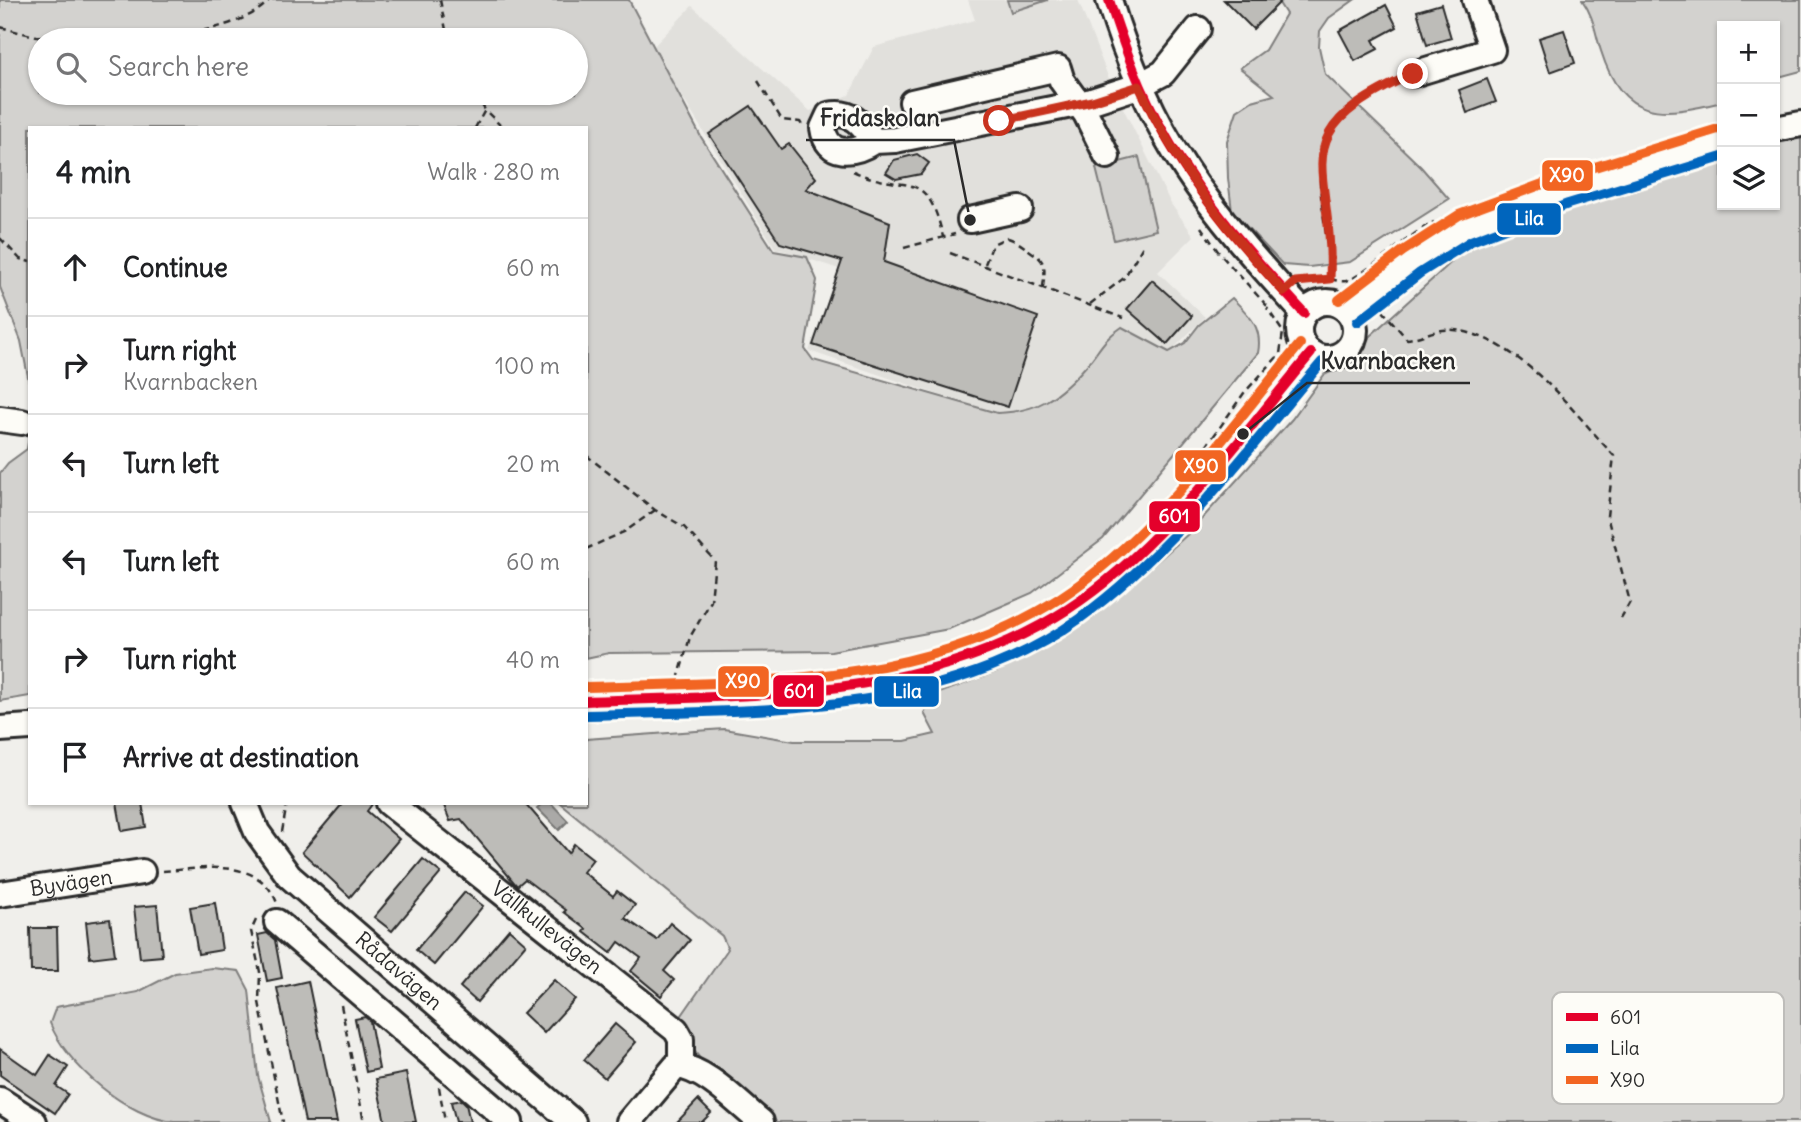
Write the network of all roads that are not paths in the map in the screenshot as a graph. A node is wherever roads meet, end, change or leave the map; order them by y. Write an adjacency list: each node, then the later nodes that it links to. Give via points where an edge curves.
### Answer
1 (1109, 0): 5 (street)
2 (1475, 0): 4 (street, via 1492,50)
3 (1198, 29): 5 (street, via 1163,73)
4 (1413, 74)
5 (1139, 86): 7 (street); 16 (street, via 1193,185 1275,300)
6 (912, 102): 7 (street, via 1058,68)
7 (1078, 103): 10 (street); 12 (street)
8 (1801, 124): 9 (street)
9 (1780, 128)
10 (874, 141)
11 (1717, 144): 15 (street, via 1563,191 1465,229)
12 (1107, 156)
13 (1012, 211): 14 (street)
14 (970, 220)
15 (1348, 311): 16 (street, via 1325,302); 17 (street, via 1355,331 1349,346 1331,357)
16 (1304, 313): 17 (street, via 1298,331)
17 (1311, 353): 18 (street, via 1275,400 1128,561 1065,611 1009,644 937,672 890,682 800,693)
18 (588, 701)
19 (28, 727): 20 (street)
20 (0, 729)
21 (246, 805): 30 (street, Rådavägen, via 257,832 289,876)
22 (392, 805): 26 (street, Vällkullevägen, via 676,1030 681,1039)
23 (142, 872): 24 (street, Byvägen)
24 (0, 894)
25 (277, 922): 29 (street, Rådavägen)
26 (681, 1066): 31 (street, via 668,1074); 32 (street)
27 (0, 1100): 28 (street)
28 (34, 1122)
29 (510, 1122)
30 (573, 1122)
31 (629, 1122)
32 (761, 1122)

